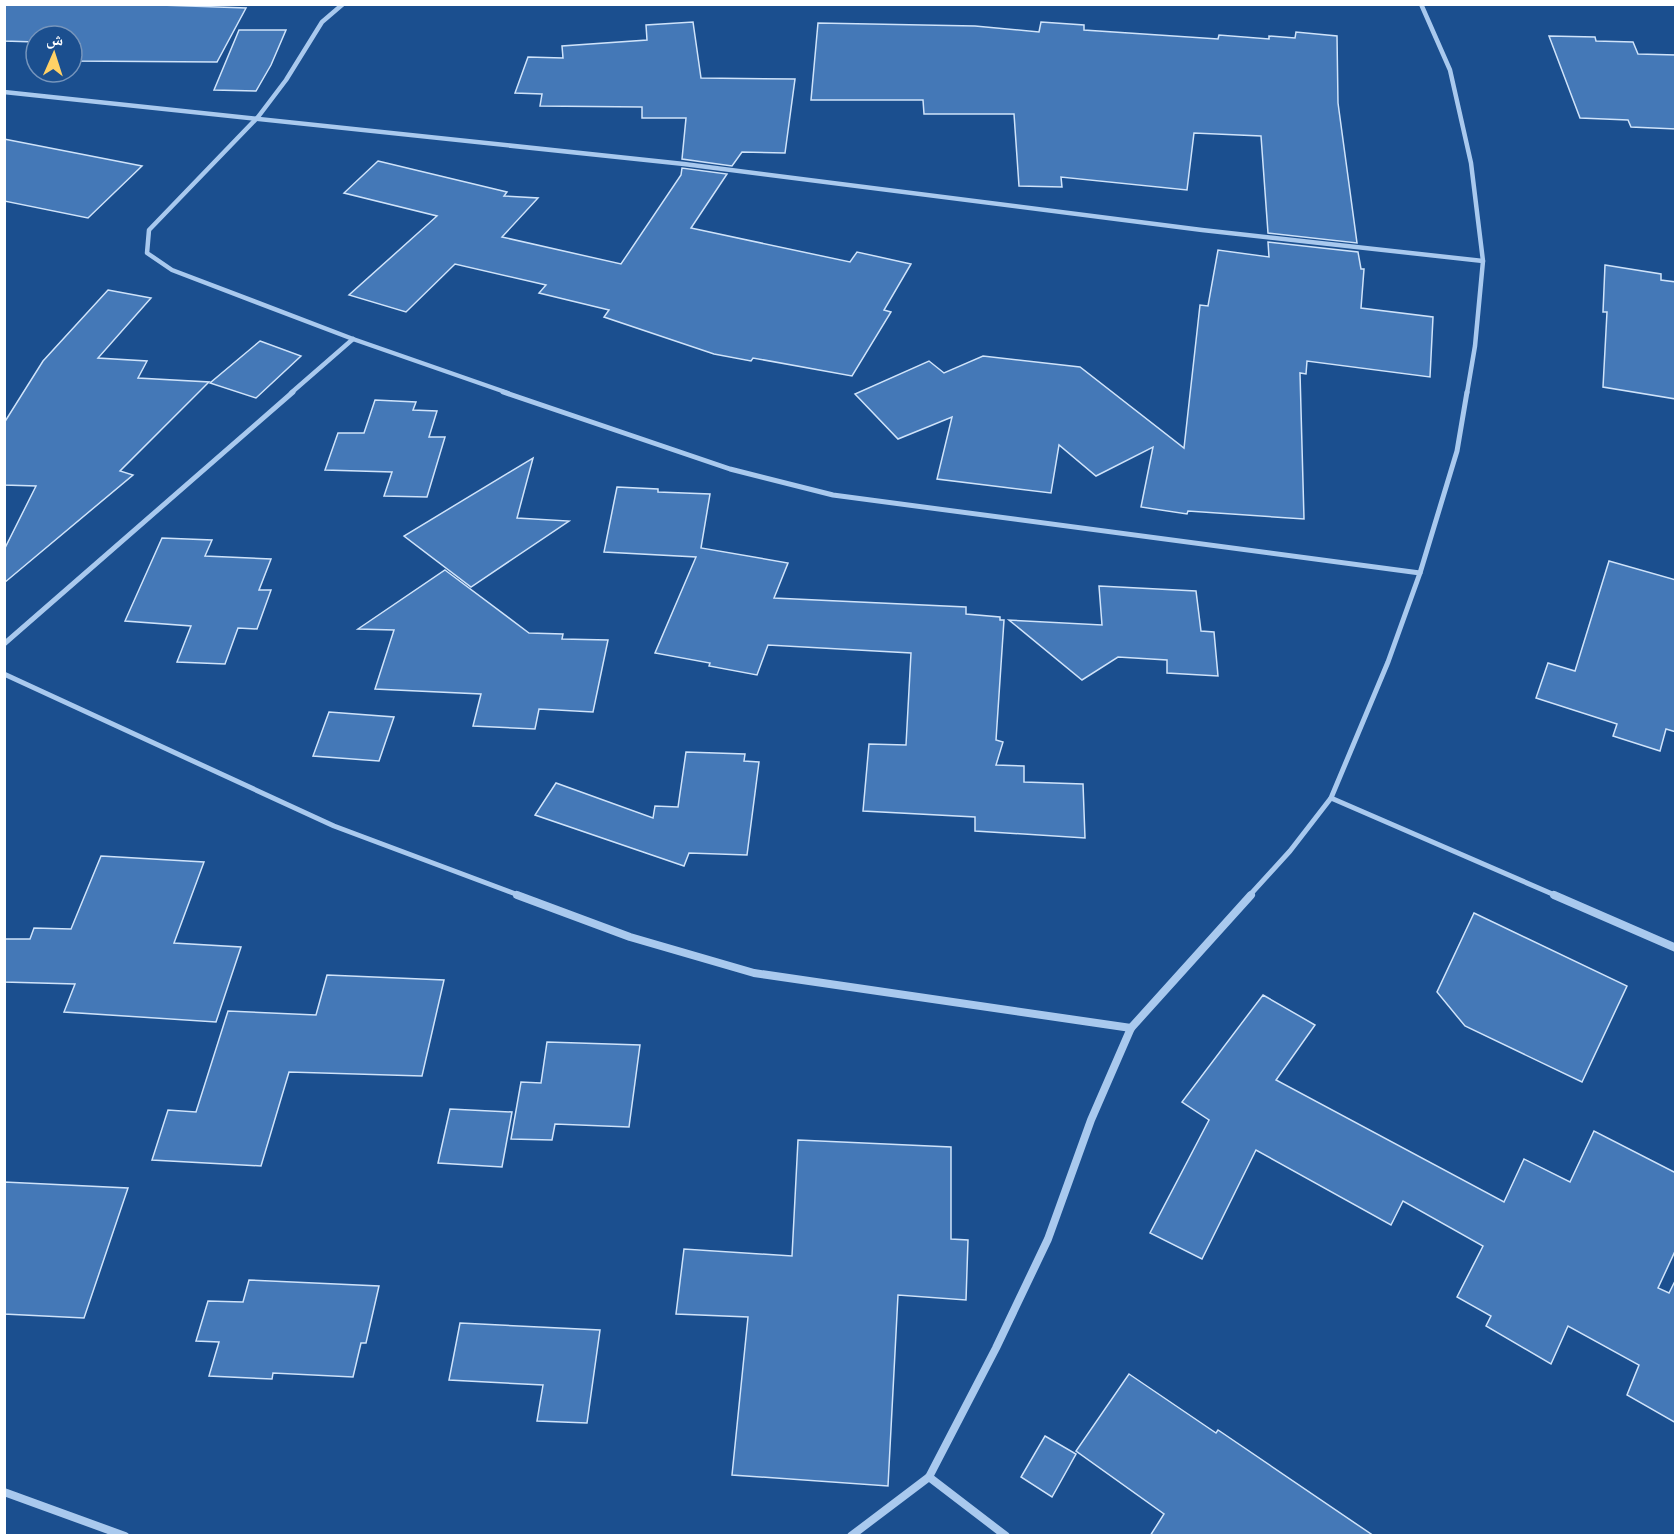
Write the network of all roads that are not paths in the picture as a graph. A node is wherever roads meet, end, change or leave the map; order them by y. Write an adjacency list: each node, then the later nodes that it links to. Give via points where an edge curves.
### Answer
1 (343, 4): 4 (street, via 322,22)
2 (1421, 4): 5 (street, via 1450,70 1471,163)
3 (4, 92): 4 (street)
4 (258, 117): 5 (street, via 684,164 1190,229); 6 (street, via 149,230 147,253 172,270)
5 (1483, 261): 7 (street, via 1475,346 1457,452)
6 (353, 339): 7 (street, via 730,469 833,495); 8 (street)
7 (1420, 573): 10 (street)
8 (4, 644)
9 (4, 674): 12 (street, via 334,826 630,937 754,973)
10 (1331, 798): 11 (street); 12 (street, via 1290,851)
11 (1676, 948)
12 (1131, 1028): 13 (street, via 1099,1101 1048,1239)
13 (929, 1477): 16 (street); 17 (street)
14 (4, 1492): 15 (street)
15 (125, 1536)
16 (851, 1536)
17 (1006, 1536)

